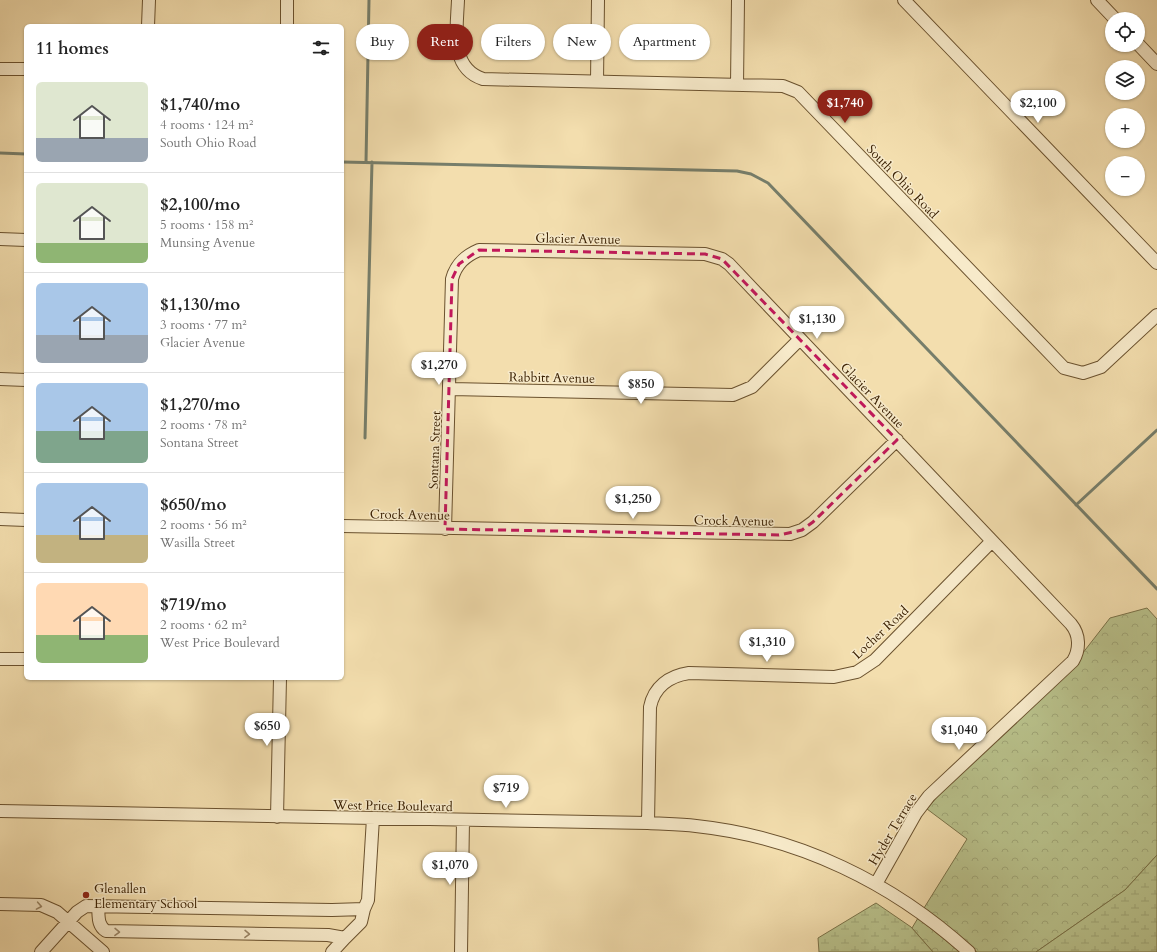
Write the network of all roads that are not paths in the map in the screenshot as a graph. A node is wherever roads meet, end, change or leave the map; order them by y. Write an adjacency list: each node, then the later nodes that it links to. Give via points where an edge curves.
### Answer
1 (149, 0): 9 (street)
2 (288, 0): 10 (street)
3 (458, 0): 15 (street, South Ohio Road, via 457,47 460,58 470,72 483,79)
4 (598, 0): 15 (street)
5 (738, 0): 16 (street)
6 (904, 0): 20 (street)
7 (1097, 0): 8 (street)
8 (1108, 12)
9 (148, 24)
10 (287, 24)
11 (1145, 51): 12 (street)
12 (1157, 64)
13 (0, 69): 14 (street)
14 (24, 69)
15 (597, 81): 16 (street, South Ohio Road)
16 (737, 85): 21 (street, South Ohio Road, via 783,86 805,98 1060,365 1083,373 1101,367)
17 (0, 239): 18 (street)
18 (24, 240)
19 (466, 256): 22 (street, Glacier Avenue, via 479,250 713,255 729,264); 25 (street, Sontana Street, via 458,264 452,279)
20 (1157, 263)
21 (1157, 315)
22 (800, 338): 25 (street, Rabbitt Avenue, via 752,387 733,395); 26 (street, Glacier Avenue)
23 (0, 379): 24 (street)
24 (24, 380)
25 (451, 389): 30 (street, Sontana Street)
26 (897, 440): 30 (street, Crock Avenue, via 813,522 802,530 790,534); 31 (street, Glacier Avenue)
27 (0, 520): 28 (street)
28 (24, 520)
29 (344, 526): 30 (street, Crock Avenue)
30 (446, 529)
31 (992, 541): 32 (street, Glacier Avenue, via 1071,624); 40 (street, Locher Road, via 875,660 857,672 834,677 689,673 670,678 662,684 655,693 650,707)
32 (1078, 636): 41 (street, Hyder Terrace, via 1078,649 1072,661 929,796 916,813)
33 (0, 658): 34 (street)
34 (24, 659)
35 (280, 680): 37 (street)
36 (0, 811): 37 (street, West Price Boulevard)
37 (277, 817): 38 (street, West Price Boulevard)
38 (372, 818): 39 (street, West Price Boulevard); 44 (street, via 368,900)
39 (463, 820): 40 (street, West Price Boulevard); 50 (street)
40 (648, 823): 41 (street, West Price Boulevard, via 696,826 773,841 850,869)
41 (876, 884): 51 (street, West Price Boulevard, via 917,910)
42 (0, 904): 45 (street, one-way to 45, via 41,905 57,912)
43 (98, 906): 44 (street); 45 (street, via 86,906); 46 (street, one-way to 46, via 99,922 101,928 106,931 328,935)
44 (364, 909): 46 (street, via 361,922)
45 (68, 921): 47 (street); 48 (street)
46 (345, 938): 49 (street)
47 (41, 952)
48 (103, 952)
49 (332, 952)
50 (461, 952)
51 (969, 952)

